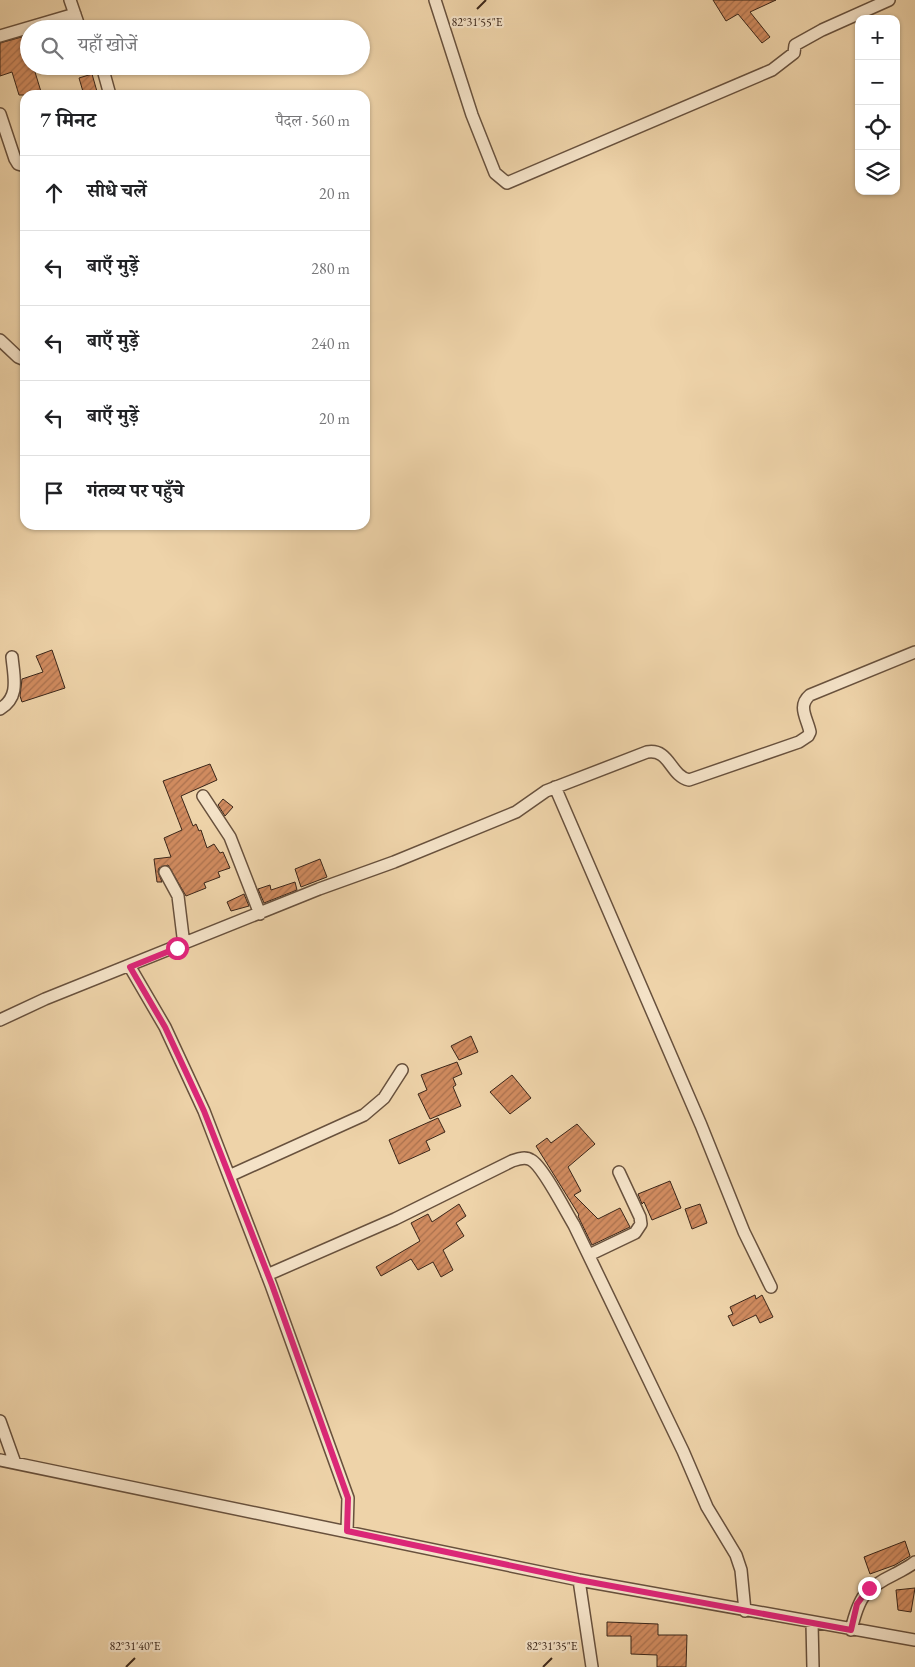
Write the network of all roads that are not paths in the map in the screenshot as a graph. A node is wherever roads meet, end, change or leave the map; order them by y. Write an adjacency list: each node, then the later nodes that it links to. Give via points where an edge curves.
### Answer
1 (70, 0): 4 (street)
2 (435, 0): 3 (street, via 475,123 495,173 507,183 772,70 794,53 795,45)
3 (889, 0)
4 (75, 14): 5 (street); 6 (street)
5 (55, 20)
6 (77, 20)
7 (20, 30): 8 (street)
8 (0, 36)
9 (104, 75): 10 (street)
10 (109, 90)
11 (0, 114): 12 (street, via 15,159)
12 (20, 165)
13 (0, 340): 14 (street)
14 (20, 356)
15 (915, 652): 18 (street, via 810,695 802,708 810,732 799,742 695,780 683,779 663,754 653,751)
16 (12, 657): 17 (street, via 15,691 10,703)
17 (0, 709)
18 (554, 787): 21 (street, via 516,812); 30 (street, via 744,1232)
19 (203, 796): 21 (street, via 230,837)
20 (165, 872): 22 (street, via 178,896)
21 (260, 914): 22 (street)
22 (184, 945): 23 (street)
23 (130, 967): 24 (street); 27 (street, via 184,1065)
24 (0, 1020)
25 (402, 1070): 27 (street, via 384,1098 364,1115)
26 (618, 1172): 28 (street, via 641,1224 635,1232)
27 (229, 1176): 29 (street)
28 (589, 1254): 29 (street, via 536,1164 524,1158); 37 (street, via 684,1451 707,1507 736,1554 741,1570)
29 (267, 1275): 34 (street, via 348,1498)
30 (771, 1287)
31 (0, 1421): 33 (street)
32 (0, 1460): 33 (street)
33 (15, 1463): 34 (street)
34 (347, 1531): 36 (street)
35 (915, 1562): 39 (street, via 876,1583 863,1594 857,1604)
36 (579, 1580): 37 (street); 41 (street)
37 (744, 1611): 38 (street)
38 (812, 1623): 39 (street); 42 (street)
39 (851, 1630): 40 (street)
40 (915, 1640)
41 (592, 1667)
42 (813, 1667)

